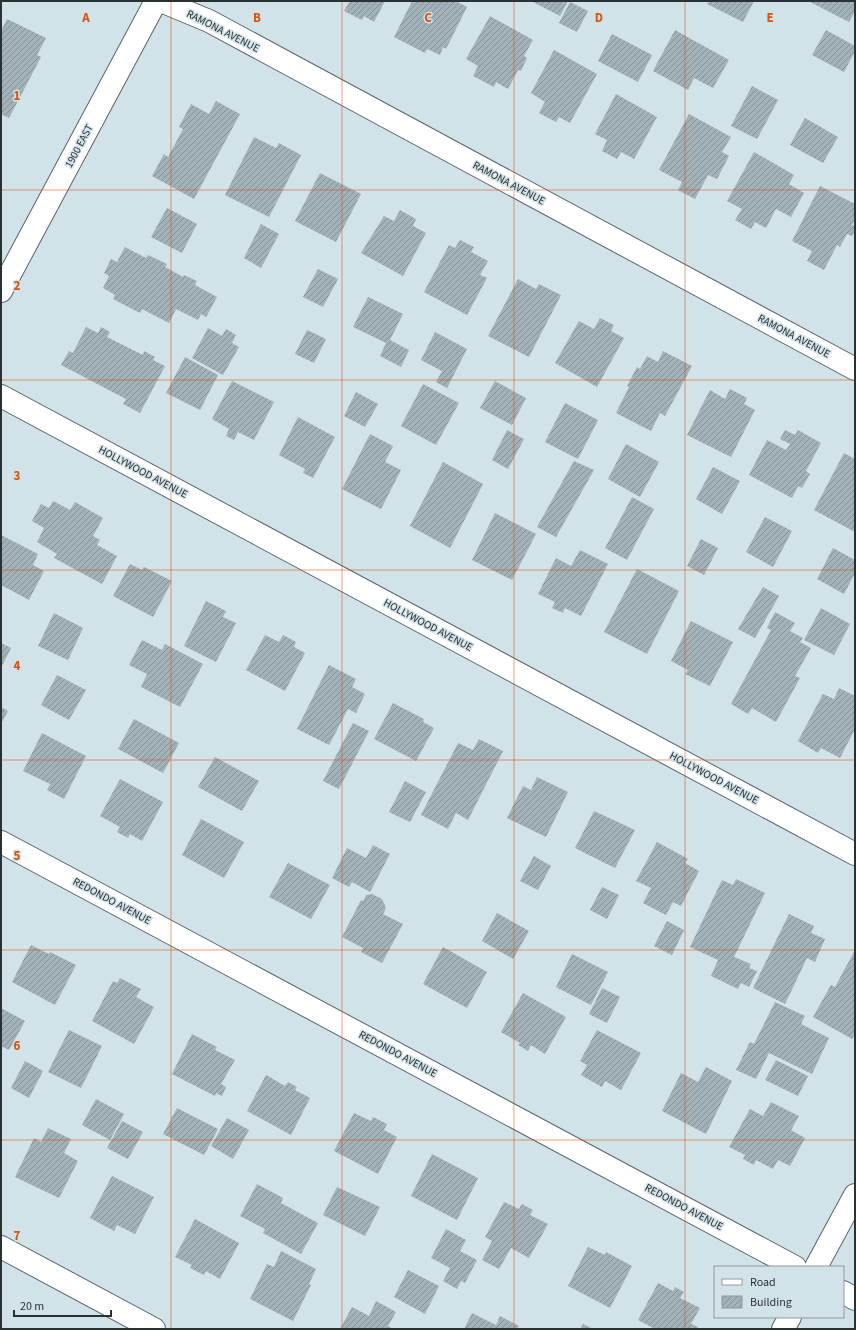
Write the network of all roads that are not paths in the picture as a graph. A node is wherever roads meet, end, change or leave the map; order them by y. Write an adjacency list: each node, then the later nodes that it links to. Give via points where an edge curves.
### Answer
1 (156, 1): 3 (street, 1900 EAST)
2 (160, 1): 4 (street, RAMONA AVENUE, via 209,21)
3 (1, 291)
4 (855, 369)
5 (1, 396): 7 (street, HOLLYWOOD AVENUE)
6 (1, 842): 10 (street, REDONDO AVENUE)
7 (855, 854)
8 (855, 1195): 11 (street)
9 (1, 1247): 15 (street)
10 (793, 1266)
11 (817, 1266)
12 (844, 1293): 13 (street)
13 (855, 1299)
14 (789, 1318): 16 (street)
15 (154, 1329)
16 (783, 1329)

